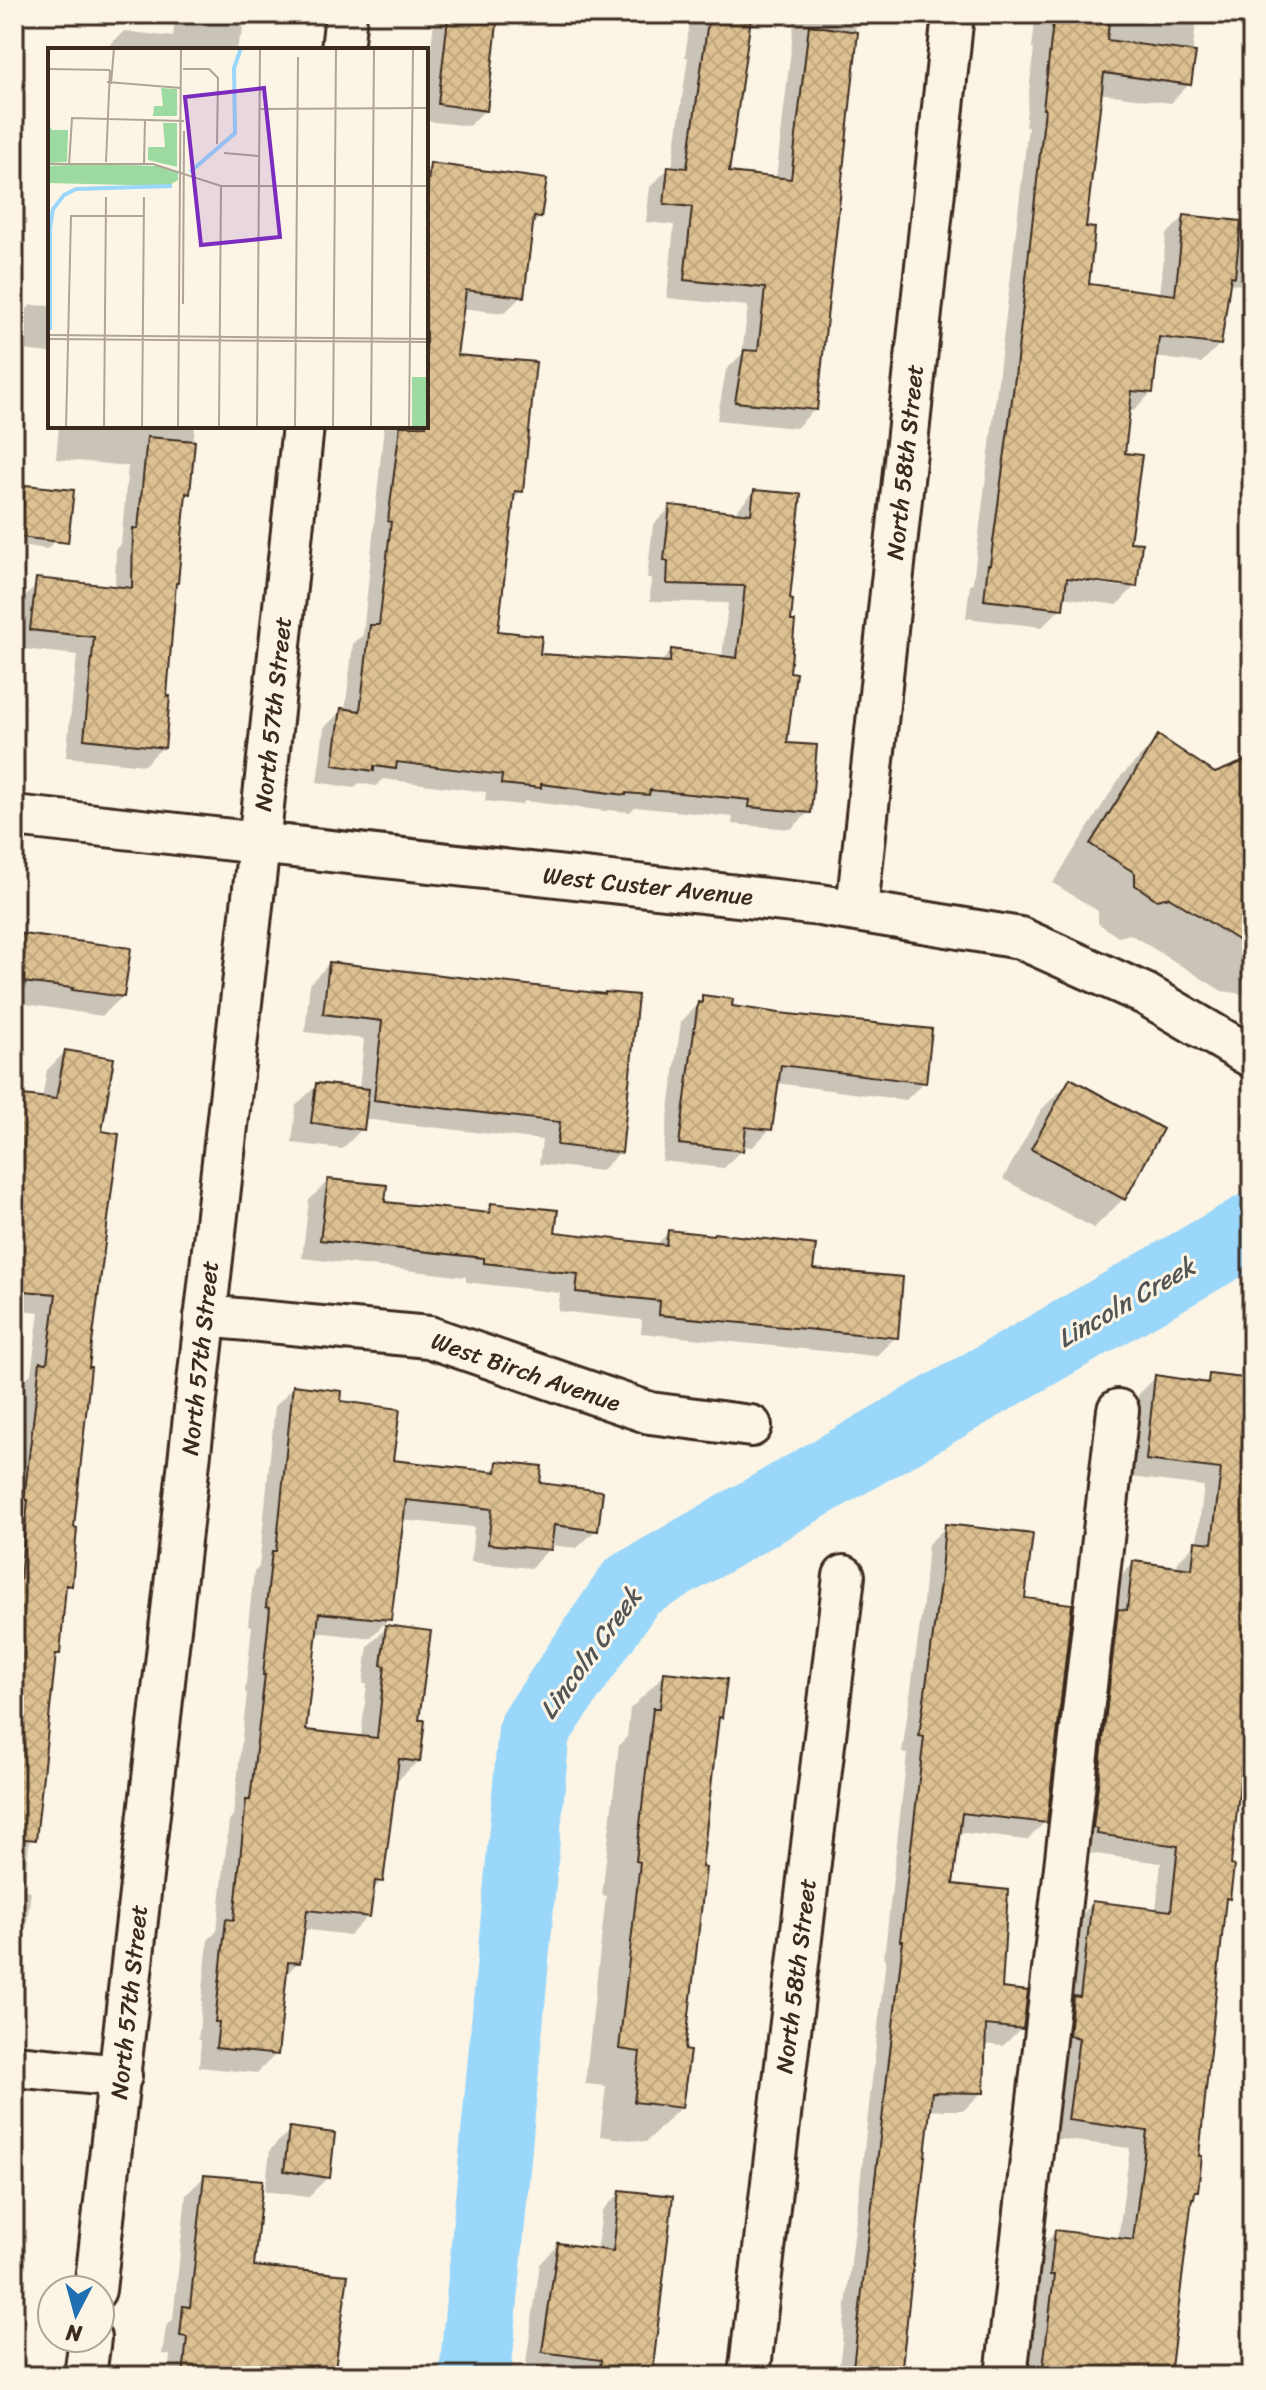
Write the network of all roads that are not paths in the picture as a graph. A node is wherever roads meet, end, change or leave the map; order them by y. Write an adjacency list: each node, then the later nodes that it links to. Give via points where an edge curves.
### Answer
1 (346, 14): 3 (street)
2 (953, 14): 7 (street, North 58th Street)
3 (342, 48)
4 (303, 428): 6 (street, North 57th Street)
5 (14, 816): 6 (street, West Custer Avenue)
6 (259, 844): 7 (street, West Custer Avenue); 9 (street, North 57th Street)
7 (857, 909): 8 (street, West Custer Avenue, via 1020,938 1145,994)
8 (1252, 1057)
9 (205, 1316): 11 (street, West Birch Avenue, via 429,1337 650,1413); 14 (street, North 57th Street)
10 (1118, 1410): 19 (street)
11 (751, 1426)
12 (844, 1576): 18 (street, North 58th Street)
13 (14, 2066): 14 (street)
14 (121, 2076): 15 (street, North 57th Street)
15 (97, 2274)
16 (88, 2354): 17 (street)
17 (85, 2376)
18 (749, 2376)
19 (1006, 2376)

